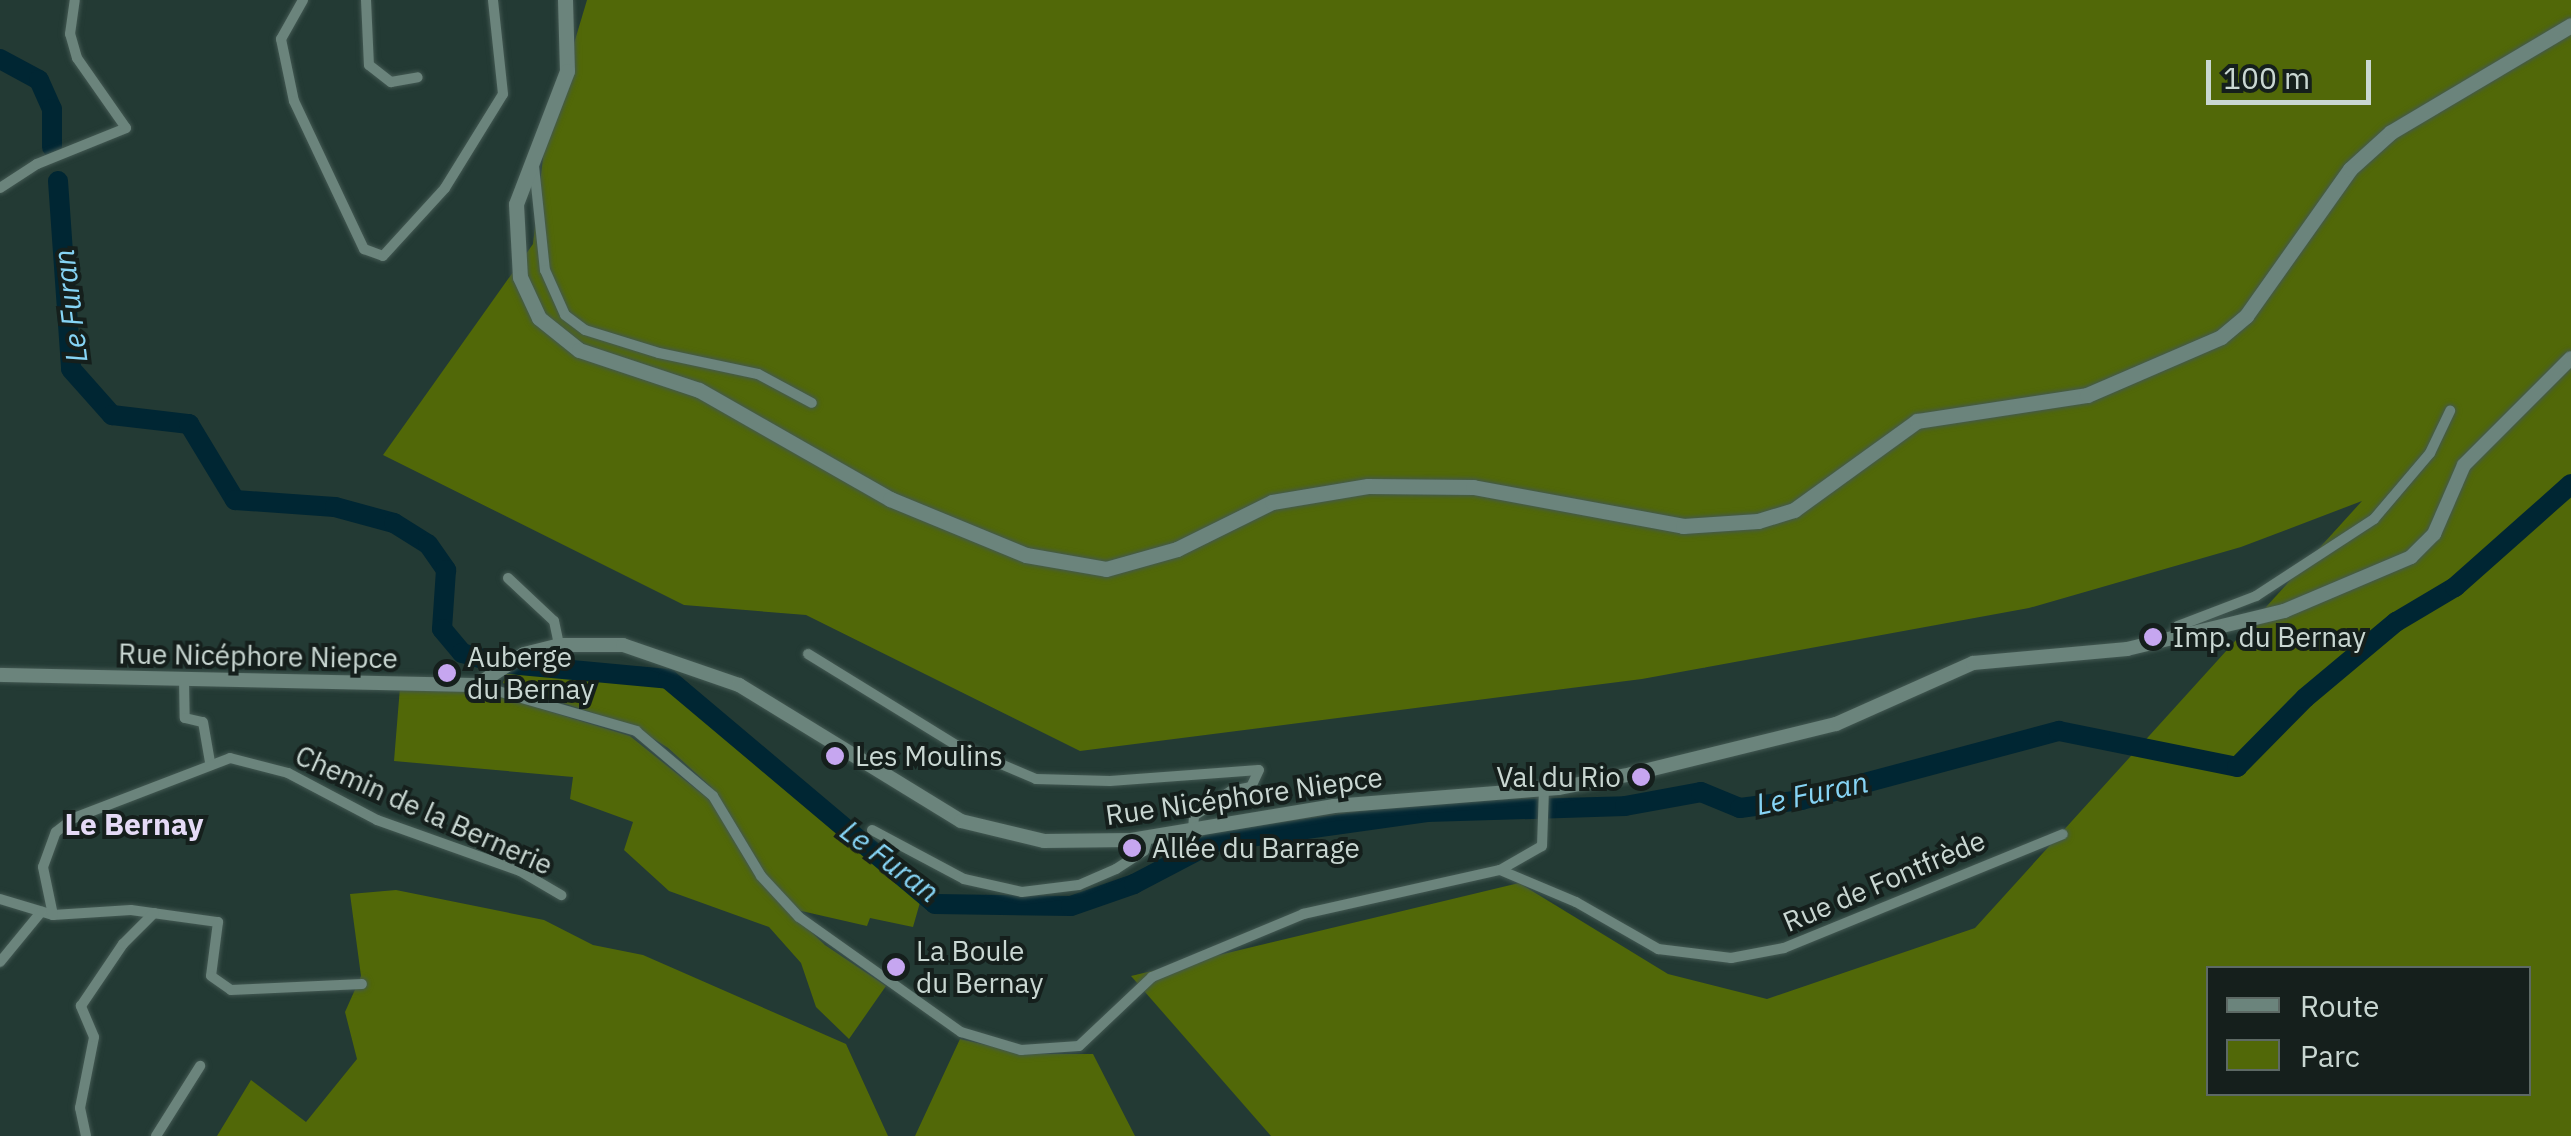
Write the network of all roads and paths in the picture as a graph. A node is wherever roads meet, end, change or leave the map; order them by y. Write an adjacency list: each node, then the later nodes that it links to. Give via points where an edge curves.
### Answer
1 (75, 0): 9 (street, via 70,34 77,58 126,128 37,164)
2 (304, 0): 4 (street, via 281,39 294,101 364,249 384,256 445,188 502,94)
3 (366, 0): 7 (street, via 369,65 391,82)
4 (493, 0)
5 (565, 0): 8 (main road, via 567,71)
6 (2571, 25): 8 (main road, via 2391,132 2350,170 2246,316 2221,338 2087,396 1917,421 1794,510 1758,521 1684,526 1473,487 1368,486 1272,502 1177,549 1106,569 1026,556 890,499 699,390 558,338 539,318 520,276 516,204)
7 (418, 77)
8 (533, 158): 11 (street, via 545,270 565,314 585,330 648,350 758,374)
9 (0, 188)
10 (2571, 358): 14 (street, Rue Nicéphore Niepce, via 2464,465 2434,534 2410,557 2284,611)
11 (812, 404)
12 (2450, 411): 14 (street, via 2430,453 2374,520 2256,596 2178,626)
13 (508, 578): 15 (street, via 554,621)
14 (2172, 641): 21 (street, Rue Nicéphore Niepce, via 1973,663 1805,734)
15 (559, 645): 19 (street, Rue Nicéphore Niepce, via 510,660); 25 (street, Rue Nicéphore Niepce, via 623,645 739,685 932,805 992,831 1044,842)
16 (808, 654): 22 (street, via 956,746 1036,779 1110,782 1259,770 1251,787 1231,791 1194,816)
17 (0, 675): 18 (street, Rue Nicéphore Niepce)
18 (184, 679): 19 (street, Rue Nicéphore Niepce); 20 (street, via 186,718 204,722)
19 (477, 685): 26 (street, via 636,731 713,796 762,876 800,916 961,1032 1021,1050 1079,1046 1152,977 1303,914)
20 (210, 762): 27 (street, Chemin de la Bernerie, via 230,758 288,773 376,820 520,871); 31 (street, via 56,832 42,868)
21 (1545, 792): 22 (street, Rue Nicéphore Niepce, via 1374,802); 26 (street, via 1542,846)
22 (1193, 829): 25 (street, Rue Nicéphore Niepce)
23 (872, 830): 25 (street, via 964,879 1022,892 1104,874 1144,851)
24 (2063, 834): 26 (street, Rue de Fontfrède, via 1784,948 1731,958 1658,950 1576,902)
25 (1148, 837)
26 (1500, 870)
27 (562, 896)
28 (0, 899): 29 (street)
29 (40, 912): 31 (street); 32 (street)
30 (154, 913): 31 (street); 33 (street, via 218,922 211,976 231,990); 35 (street, via 123,944 81,1006 94,1037 80,1108)
31 (54, 915)
32 (0, 962)
33 (362, 984)
34 (200, 1066): 36 (street)
35 (86, 1136)
36 (156, 1136)

